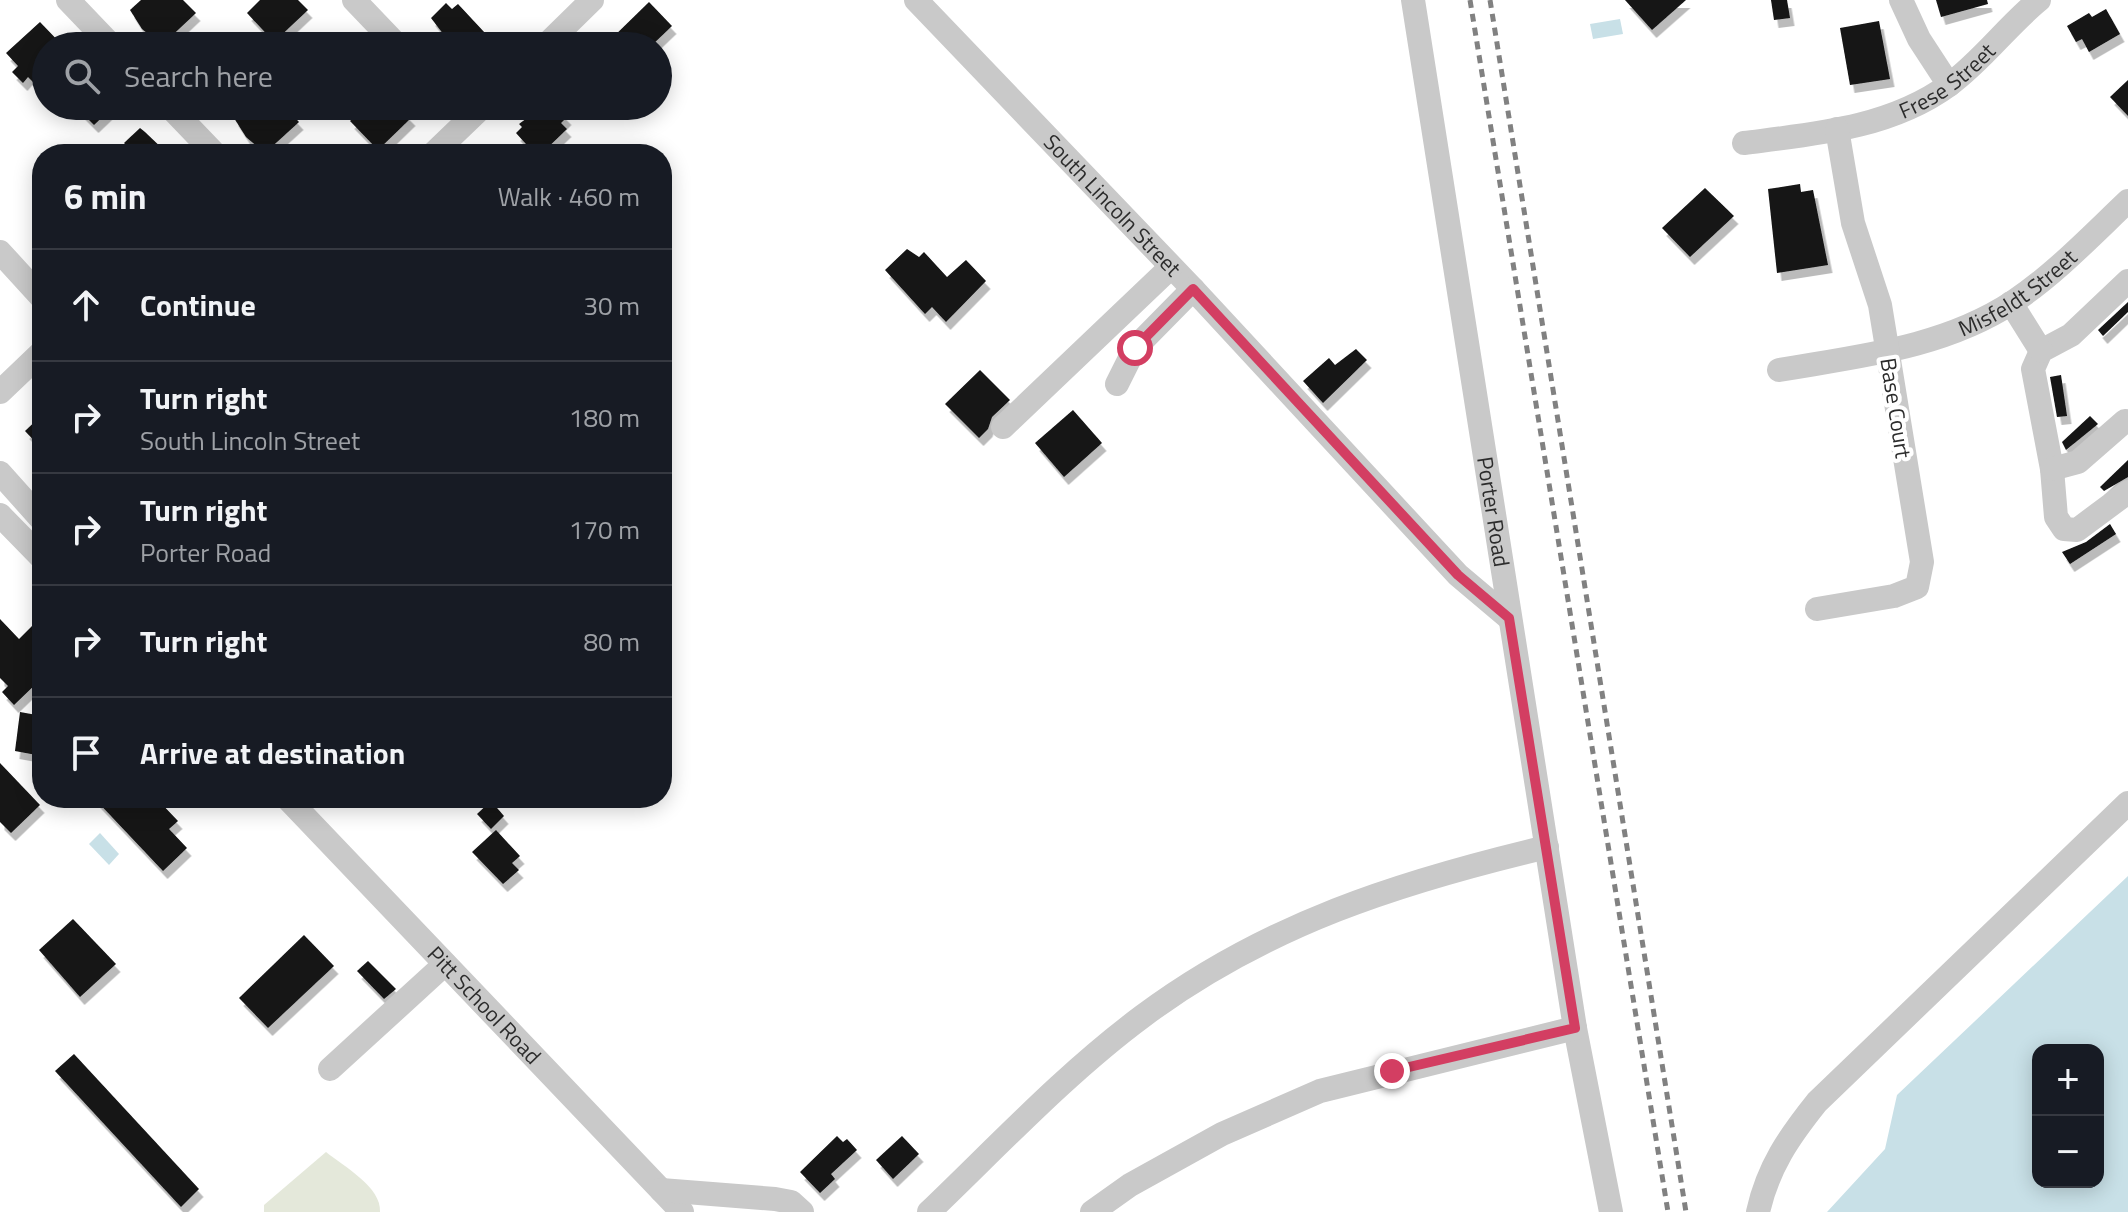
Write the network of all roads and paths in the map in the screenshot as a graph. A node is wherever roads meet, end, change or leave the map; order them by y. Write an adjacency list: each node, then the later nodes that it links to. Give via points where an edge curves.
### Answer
1 (68, 0): 8 (street)
2 (354, 0): 9 (street)
3 (592, 0): 10 (street)
4 (916, 0): 20 (street, South Lincoln Street)
5 (1413, 0): 40 (street, Porter Road)
6 (1901, 0): 11 (street)
7 (2039, 0): 11 (street, Frese Street)
8 (99, 32)
9 (385, 32)
10 (559, 32)
11 (1949, 85): 14 (street, Frese Street, via 1918,104)
12 (182, 120): 16 (street)
13 (461, 120): 17 (street)
14 (1837, 129): 15 (street, Frese Street); 26 (street, Base Court, via 1853,223 1880,305)
15 (1744, 143)
16 (205, 144)
17 (441, 144)
18 (2128, 201): 24 (street, Misfeldt Street)
19 (0, 252): 22 (street)
20 (1171, 267): 23 (street, South Lincoln Street); 32 (street)
21 (2128, 281): 25 (street, via 2071,335)
22 (32, 287)
23 (1193, 289): 29 (street, via 1135,348); 40 (street, South Lincoln Street, via 1458,575)
24 (2011, 303): 25 (street); 26 (street, Misfeldt Street, via 1935,339)
25 (2041, 351): 33 (street, via 2033,369)
26 (1887, 352): 28 (street, Misfeldt Street); 39 (street, Base Court, via 1922,562 1917,587)
27 (32, 362): 30 (street)
28 (1779, 370)
29 (1117, 384)
30 (0, 392)
31 (2125, 421): 33 (street, via 2078,462)
32 (1003, 427)
33 (2052, 469): 35 (street, via 2056,517 2064,529 2077,530)
34 (0, 473): 36 (street)
35 (2128, 492)
36 (32, 509)
37 (0, 515): 38 (street)
38 (32, 548)
39 (1817, 609)
40 (1509, 618): 43 (street, Porter Road)
41 (2128, 803): 53 (street, via 1817,1102 1779,1149)
42 (297, 808): 44 (street, Pitt School Road)
43 (1547, 847): 45 (street, Porter Road); 50 (street, via 1371,895 1259,942 1141,1017)
44 (445, 964): 46 (street); 47 (street, Pitt School Road)
45 (1575, 1028): 51 (street, via 1320,1091 1222,1134); 52 (street, Porter Road)
46 (330, 1069)
47 (661, 1190): 48 (street, Pitt School Road); 49 (street, via 775,1199 791,1202)
48 (682, 1212)
49 (802, 1212)
50 (929, 1212)
51 (1092, 1212)
52 (1611, 1212)
53 (1758, 1212)

